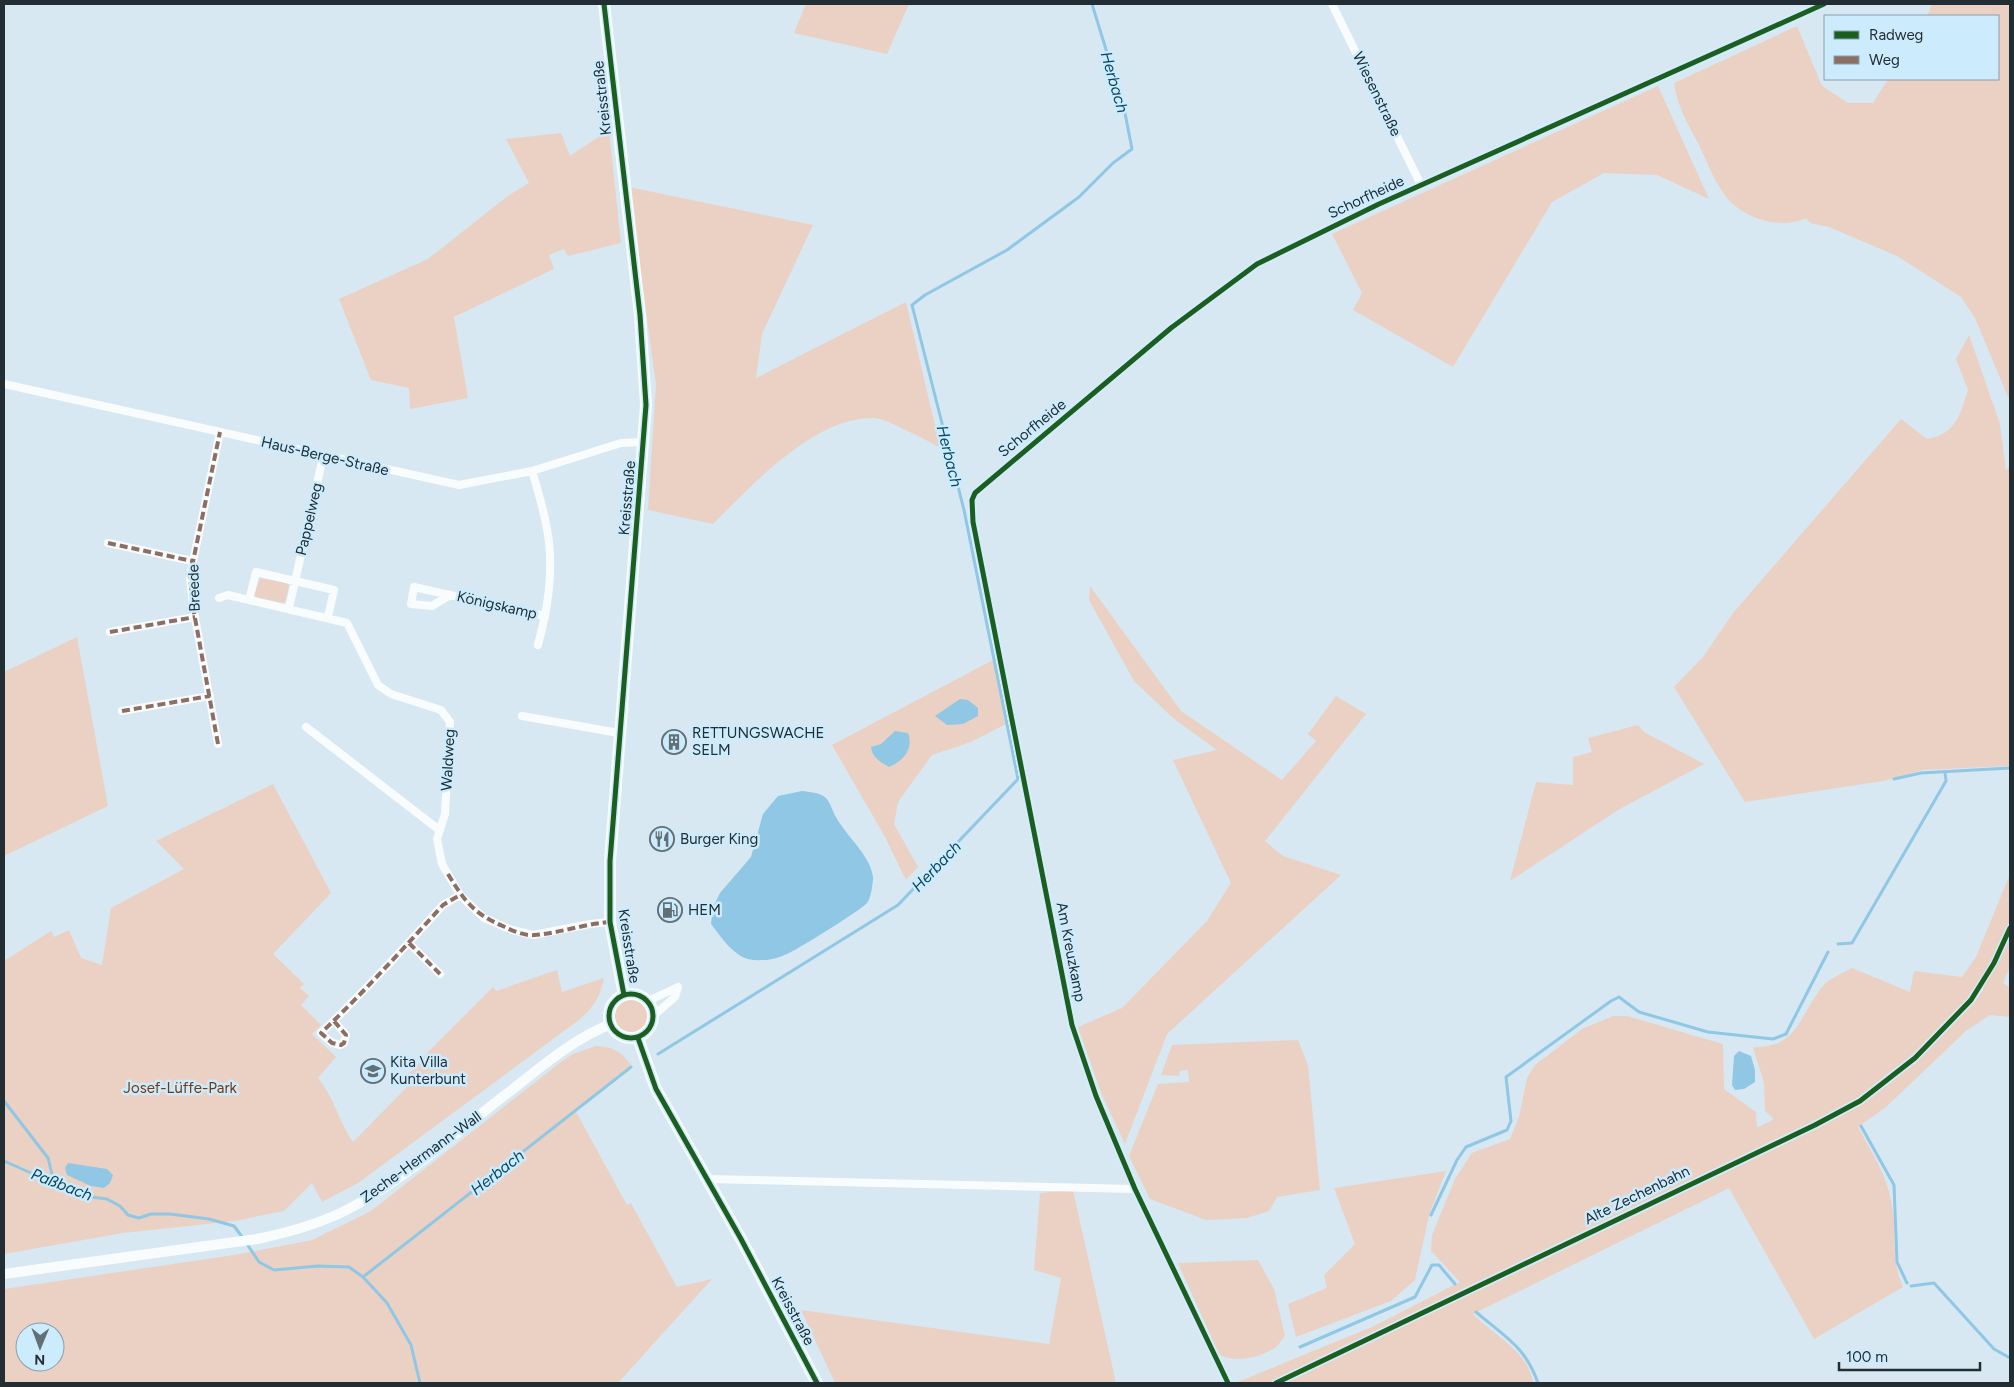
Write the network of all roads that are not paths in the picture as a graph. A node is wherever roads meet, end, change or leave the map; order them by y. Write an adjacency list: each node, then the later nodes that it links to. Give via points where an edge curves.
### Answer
1 (604, 4): 7 (main road, Kreisstraße, via 643,350 646,385)
2 (1332, 4): 4 (street, Wiesenstraße)
3 (1824, 4): 4 (street, Schorfheide)
4 (1421, 185): 10 (street, Schorfheide, via 1257,264 1172,328 984,483)
5 (4, 384): 6 (street, Haus-Berge-Straße)
6 (220, 432): 8 (street, Haus-Berge-Straße); 12 (street, Breede)
7 (644, 442): 9 (street, Haus-Berge-Straße, via 621,443); 27 (main road, Kreisstraße)
8 (323, 457): 9 (street, Haus-Berge-Straße, via 459,485); 13 (street, Pappelweg)
9 (532, 471): 18 (street, Königskamp, via 551,543 552,567)
10 (972, 500): 42 (street, Am Kreuzkamp, via 973,522 1072,1025 1096,1096)
11 (108, 543): 12 (street)
12 (192, 561): 19 (street, Breede)
13 (295, 581): 16 (street, via 256,572); 17 (street, Pappelweg); 20 (street, via 334,590)
14 (450, 595): 14 (street, Königskamp, via 432,606 411,604 414,587); 18 (street, Königskamp)
15 (219, 598): 16 (street, via 228,596)
16 (249, 600): 17 (street)
17 (289, 608): 20 (street)
18 (545, 616): 22 (street, Königskamp)
19 (194, 617): 21 (street); 23 (street, Breede)
20 (328, 617): 29 (street, Waldweg, via 346,623 378,684 391,694 441,710 450,722 445,814)
21 (110, 632)
22 (538, 645)
23 (210, 696): 24 (street); 28 (street, Breede)
24 (122, 711)
25 (522, 716): 27 (street)
26 (306, 727): 29 (street)
27 (619, 733): 31 (main road, Kreisstraße, via 610,861)
28 (218, 744)
29 (438, 829): 30 (street, Waldweg, via 442,864)
30 (460, 895): 31 (street, Waldweg, via 484,918 533,935); 32 (street, via 443,905)
31 (610, 922): 35 (main road, Kreisstraße)
32 (409, 943): 33 (street); 38 (street)
33 (440, 974)
34 (1979, 988): 46 (street, Alte Zechenbahn, via 1914,1058 1860,1101)
35 (624, 995): 36 (main road, Kreisstraße, via 641,996); 39 (main road, Kreisstraße, via 611,1007)
36 (648, 1001): 37 (main road, Kreisstraße); 37 (street, via 678,987 675,997)
37 (654, 1016): 40 (main road, via 650,1029)
38 (334, 1021)
39 (611, 1024): 40 (main road, via 622,1036); 43 (street, Zeche-Hermann-Wall, via 596,1030 546,1063 393,1181 354,1206 301,1229 232,1243)
40 (638, 1038): 41 (main road, Kreisstraße, via 656,1089)
41 (707, 1179): 42 (street); 44 (main road, Kreisstraße)
42 (1135, 1189): 45 (street, Am Kreuzkamp)
43 (4, 1274)
44 (817, 1383)
45 (1228, 1383)
46 (1276, 1383)

